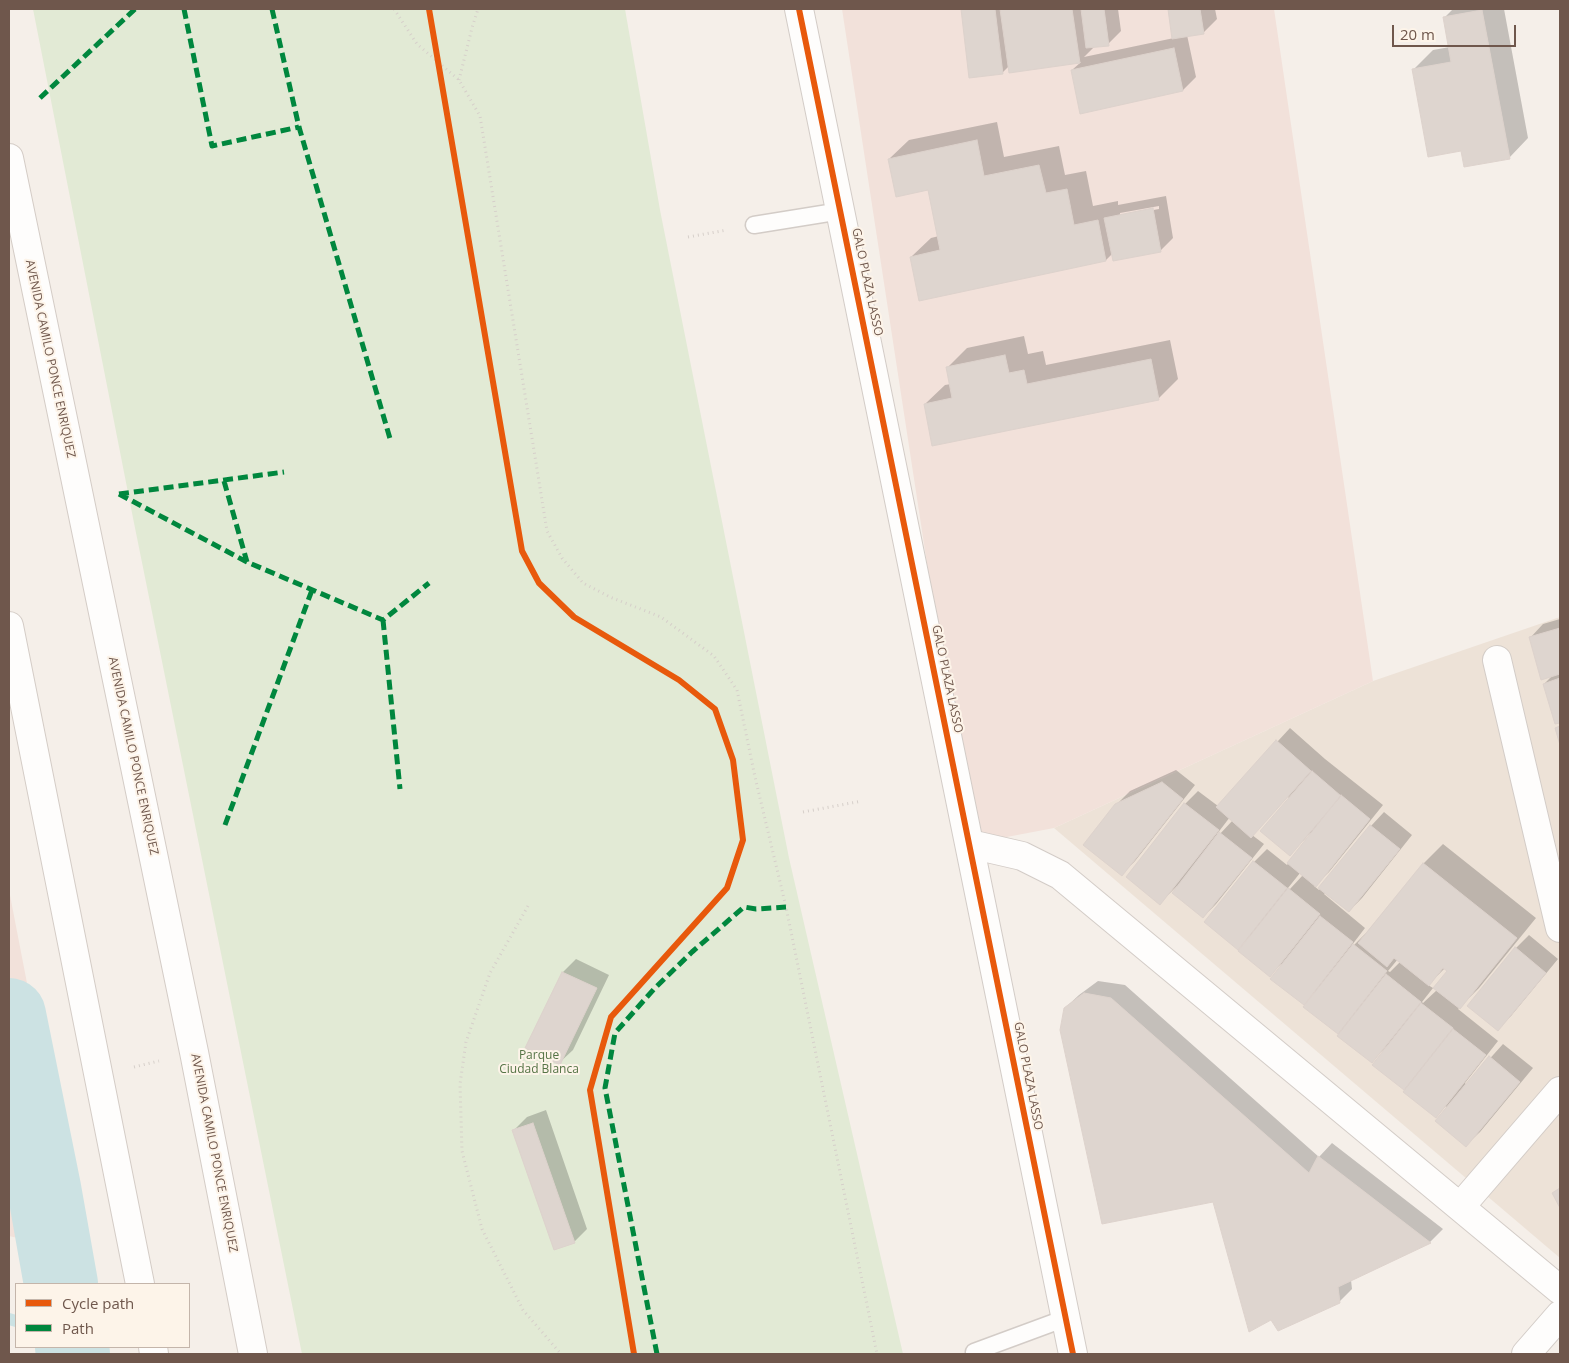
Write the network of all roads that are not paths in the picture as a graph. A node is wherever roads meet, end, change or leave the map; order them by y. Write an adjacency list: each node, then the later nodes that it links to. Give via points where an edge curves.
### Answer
1 (799, 9): 3 (street, GALO PLAZA LASSO)
2 (9, 158): 16 (street, AVENIDA CAMILO PONCE ENRIQUEZ, via 196,1062)
3 (841, 211): 4 (lane); 7 (street, GALO PLAZA LASSO)
4 (754, 225)
5 (9, 626): 11 (street)
6 (1497, 660): 8 (street)
7 (970, 844): 10 (street, via 1022,856 1060,875); 14 (street, GALO PLAZA LASSO)
8 (1560, 928)
9 (1560, 1091): 10 (street)
10 (1460, 1207): 12 (street)
11 (140, 1283)
12 (1560, 1290)
13 (1560, 1315): 18 (street)
14 (1066, 1318): 15 (lane); 17 (street, GALO PLAZA LASSO)
15 (974, 1352)
16 (253, 1354)
17 (1073, 1354)
18 (1526, 1354)

